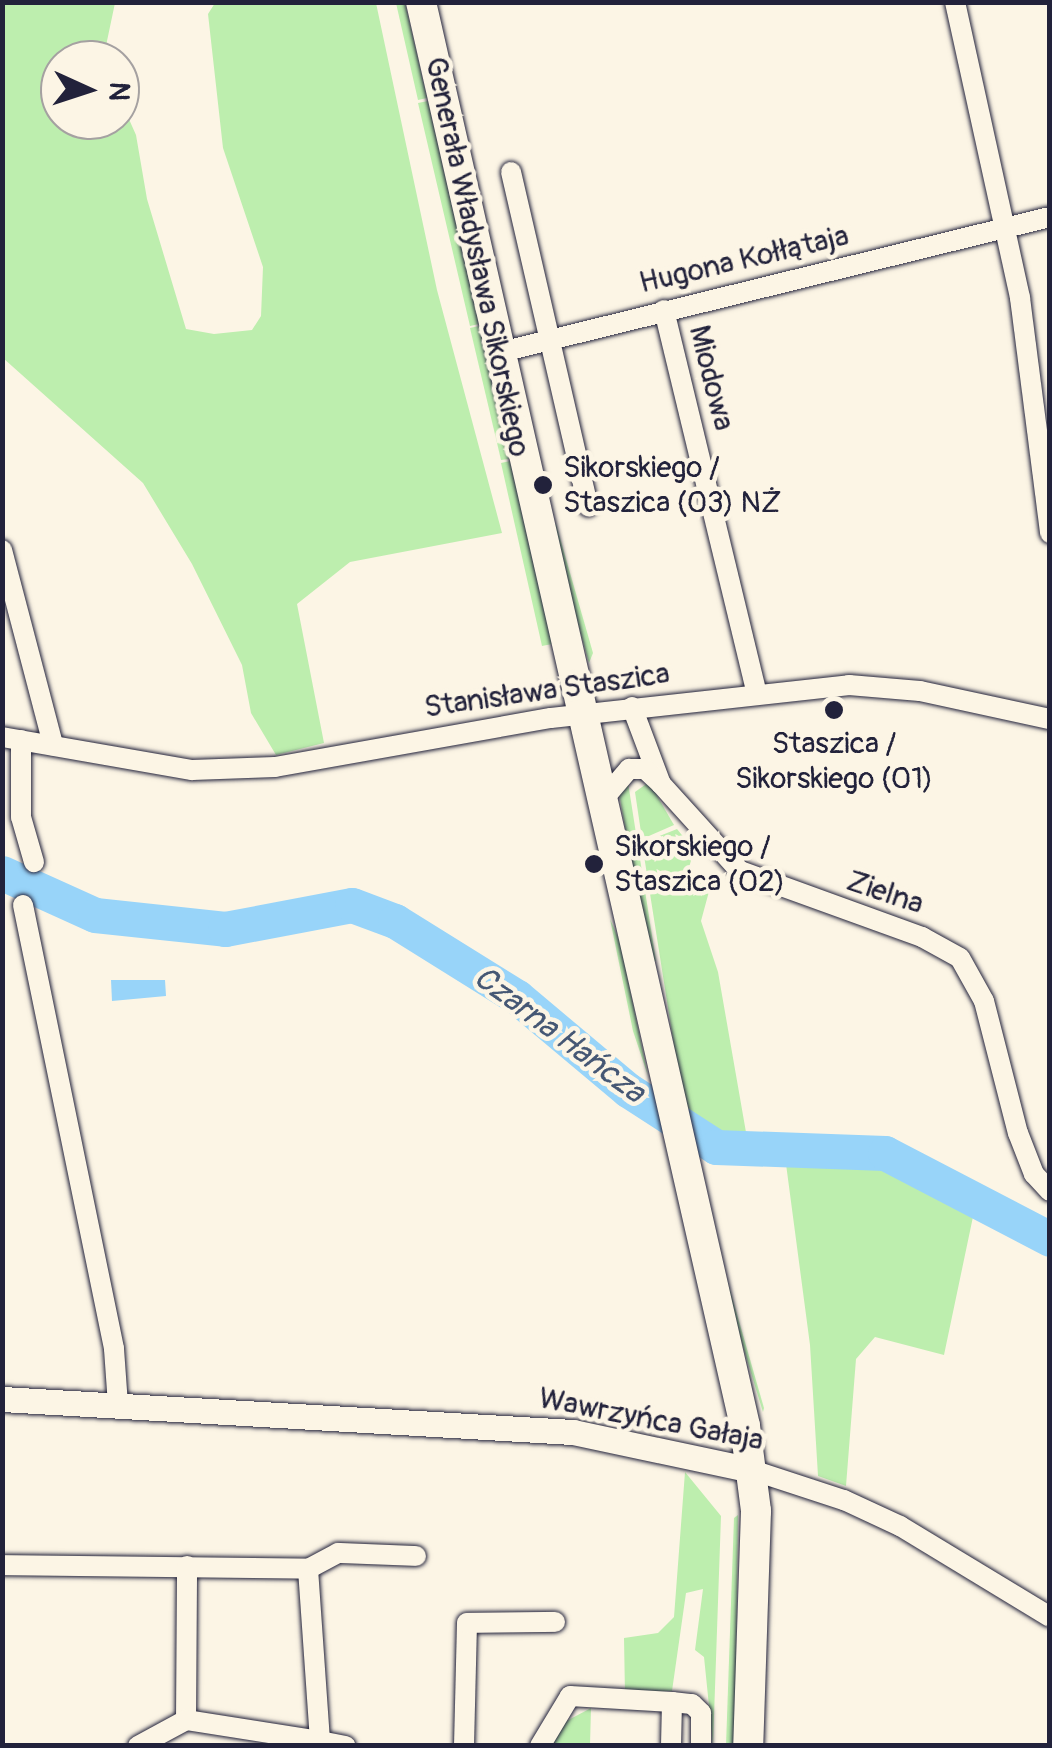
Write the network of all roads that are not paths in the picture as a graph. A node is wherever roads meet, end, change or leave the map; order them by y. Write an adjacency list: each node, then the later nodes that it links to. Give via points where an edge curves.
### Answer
1 (421, 2): 8 (main road, Generała Władysława Sikorskiego)
2 (955, 2): 5 (street)
3 (511, 172): 7 (street)
4 (1050, 218): 5 (street, Hugona Kołłątaja)
5 (1006, 229): 6 (street, Hugona Kołłątaja); 10 (street)
6 (664, 310): 7 (street, Hugona Kołłątaja); 12 (street, Miodowa)
7 (546, 340): 8 (street, Hugona Kołłątaja); 9 (street)
8 (497, 353): 14 (main road, Generała Władysława Sikorskiego)
9 (588, 506)
10 (1050, 533)
11 (2, 550): 17 (street)
12 (757, 694): 13 (street, Stanisława Staszica); 15 (street, Stanisława Staszica, via 867,686)
13 (632, 707): 14 (street, Stanisława Staszica); 18 (street, Zielna)
14 (580, 714): 17 (street, Stanisława Staszica, via 275,766 192,770); 19 (main road, Generała Władysława Sikorskiego)
15 (1050, 719)
16 (12, 738): 17 (street, Stanisława Staszica); 20 (street)
17 (53, 746)
18 (661, 784): 19 (street, via 645,769 629,769); 22 (street, Zielna, via 740,871 922,937 960,958 984,1001 1018,1133 1034,1174)
19 (600, 803): 25 (main road, Generała Władysława Sikorskiego)
20 (34, 862)
21 (23, 905): 24 (street, via 114,1349)
22 (1050, 1191)
23 (2, 1399): 24 (street, Wawrzyńca Gałaja)
24 (118, 1405): 25 (street, Wawrzyńca Gałaja, via 574,1432)
25 (752, 1470): 30 (street, Wawrzyńca Gałaja, via 900,1526); 41 (main road, Generała Władysława Sikorskiego)
26 (416, 1556): 29 (street, via 338,1554)
27 (2, 1565): 28 (street)
28 (186, 1566): 29 (street); 33 (street)
29 (308, 1569): 34 (street)
30 (1050, 1617)
31 (555, 1622): 37 (street, via 467,1623)
32 (672, 1702): 38 (street, via 570,1696); 39 (street); 40 (street, via 692,1704 701,1714)
33 (186, 1720): 34 (street); 35 (street)
34 (320, 1741): 36 (street)
35 (138, 1746)
36 (346, 1746)
37 (464, 1746)
38 (540, 1746)
39 (671, 1746)
40 (701, 1746)
41 (748, 1746)

